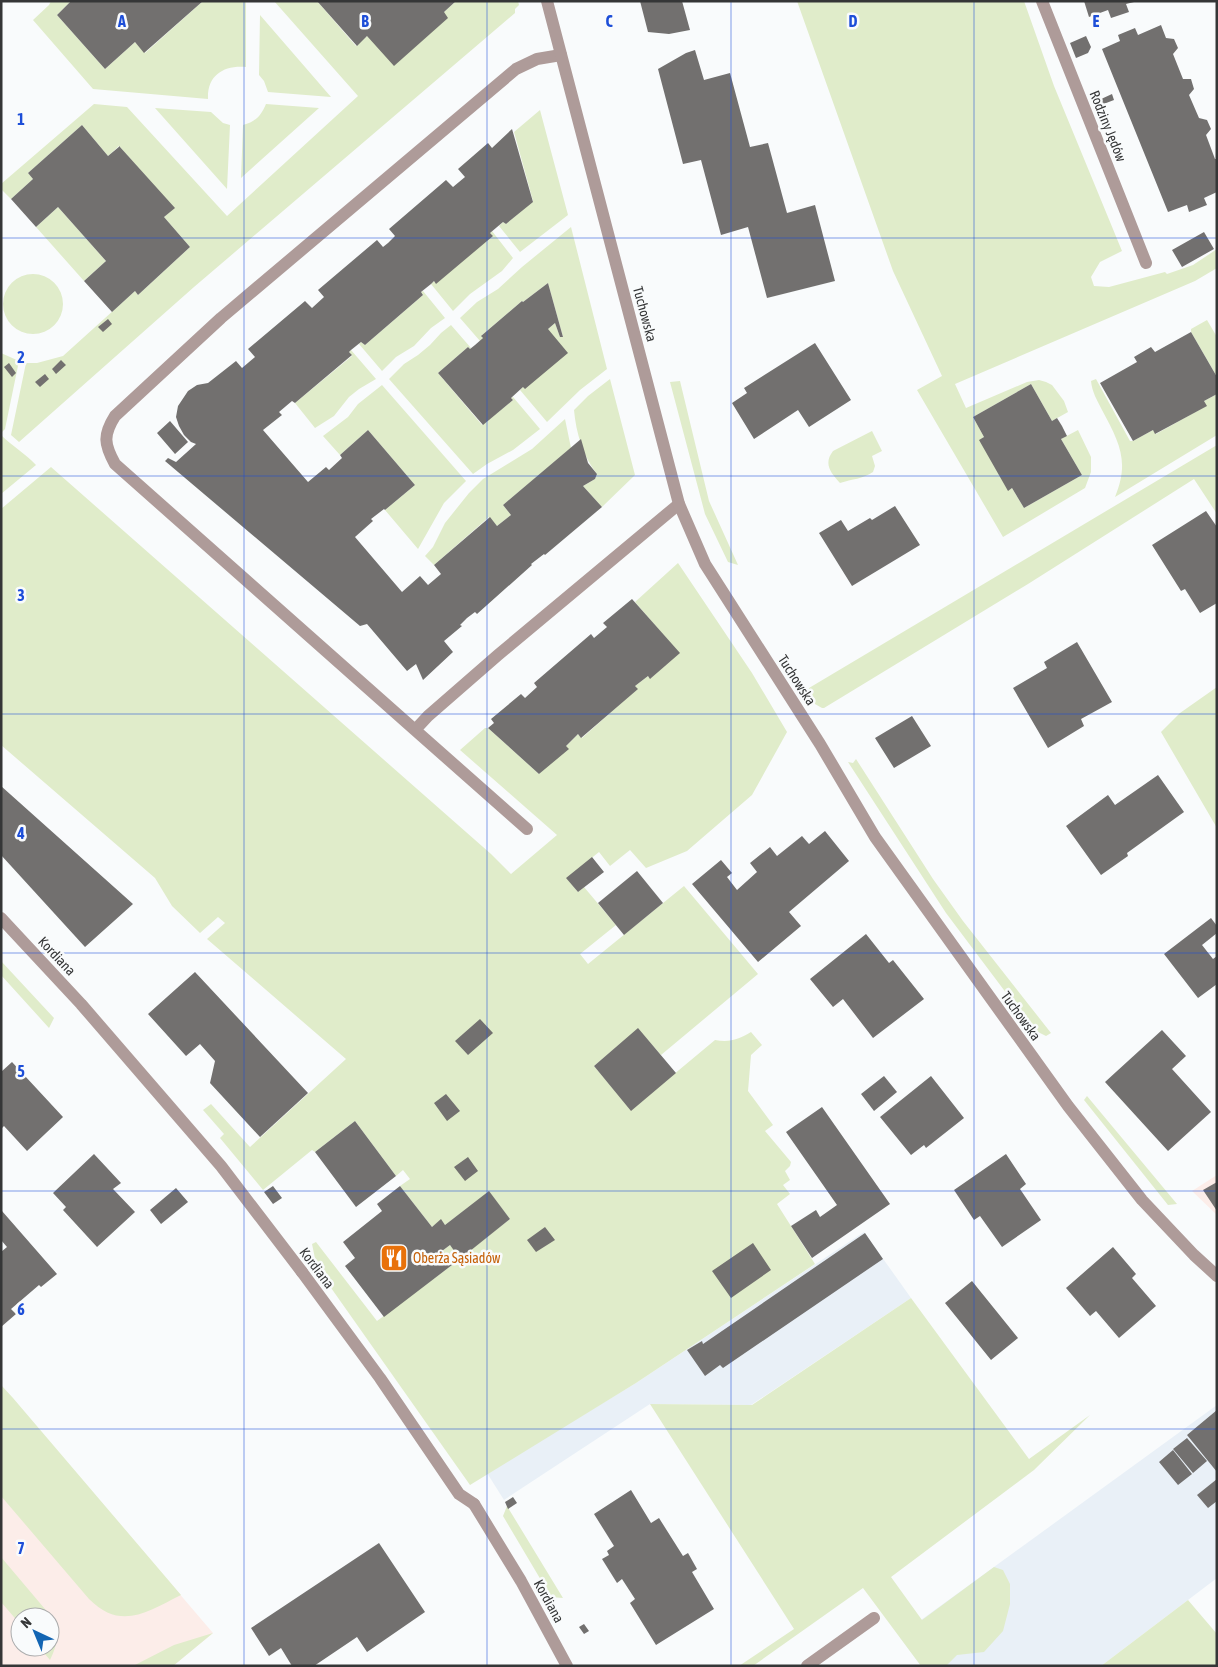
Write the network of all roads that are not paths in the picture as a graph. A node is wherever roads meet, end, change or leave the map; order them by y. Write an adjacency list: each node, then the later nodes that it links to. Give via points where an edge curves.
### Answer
1 (547, 1): 3 (street, Tuchowska)
2 (1042, 1): 4 (street, Rodziny Jędów)
3 (561, 55): 5 (street, Tuchowska); 6 (street, via 537,59 516,69 221,318 115,416 105,438 114,464)
4 (1146, 263)
5 (679, 504): 6 (street, via 491,661); 9 (street, Tuchowska, via 705,564 875,837 1068,1106 1142,1200)
6 (414, 730): 7 (street)
7 (527, 829)
8 (1, 918): 11 (street, Kordiana, via 81,1004 215,1159 302,1272 459,1494 474,1504)
9 (1217, 1276)
10 (874, 1618): 12 (street)
11 (567, 1666)
12 (807, 1666)

